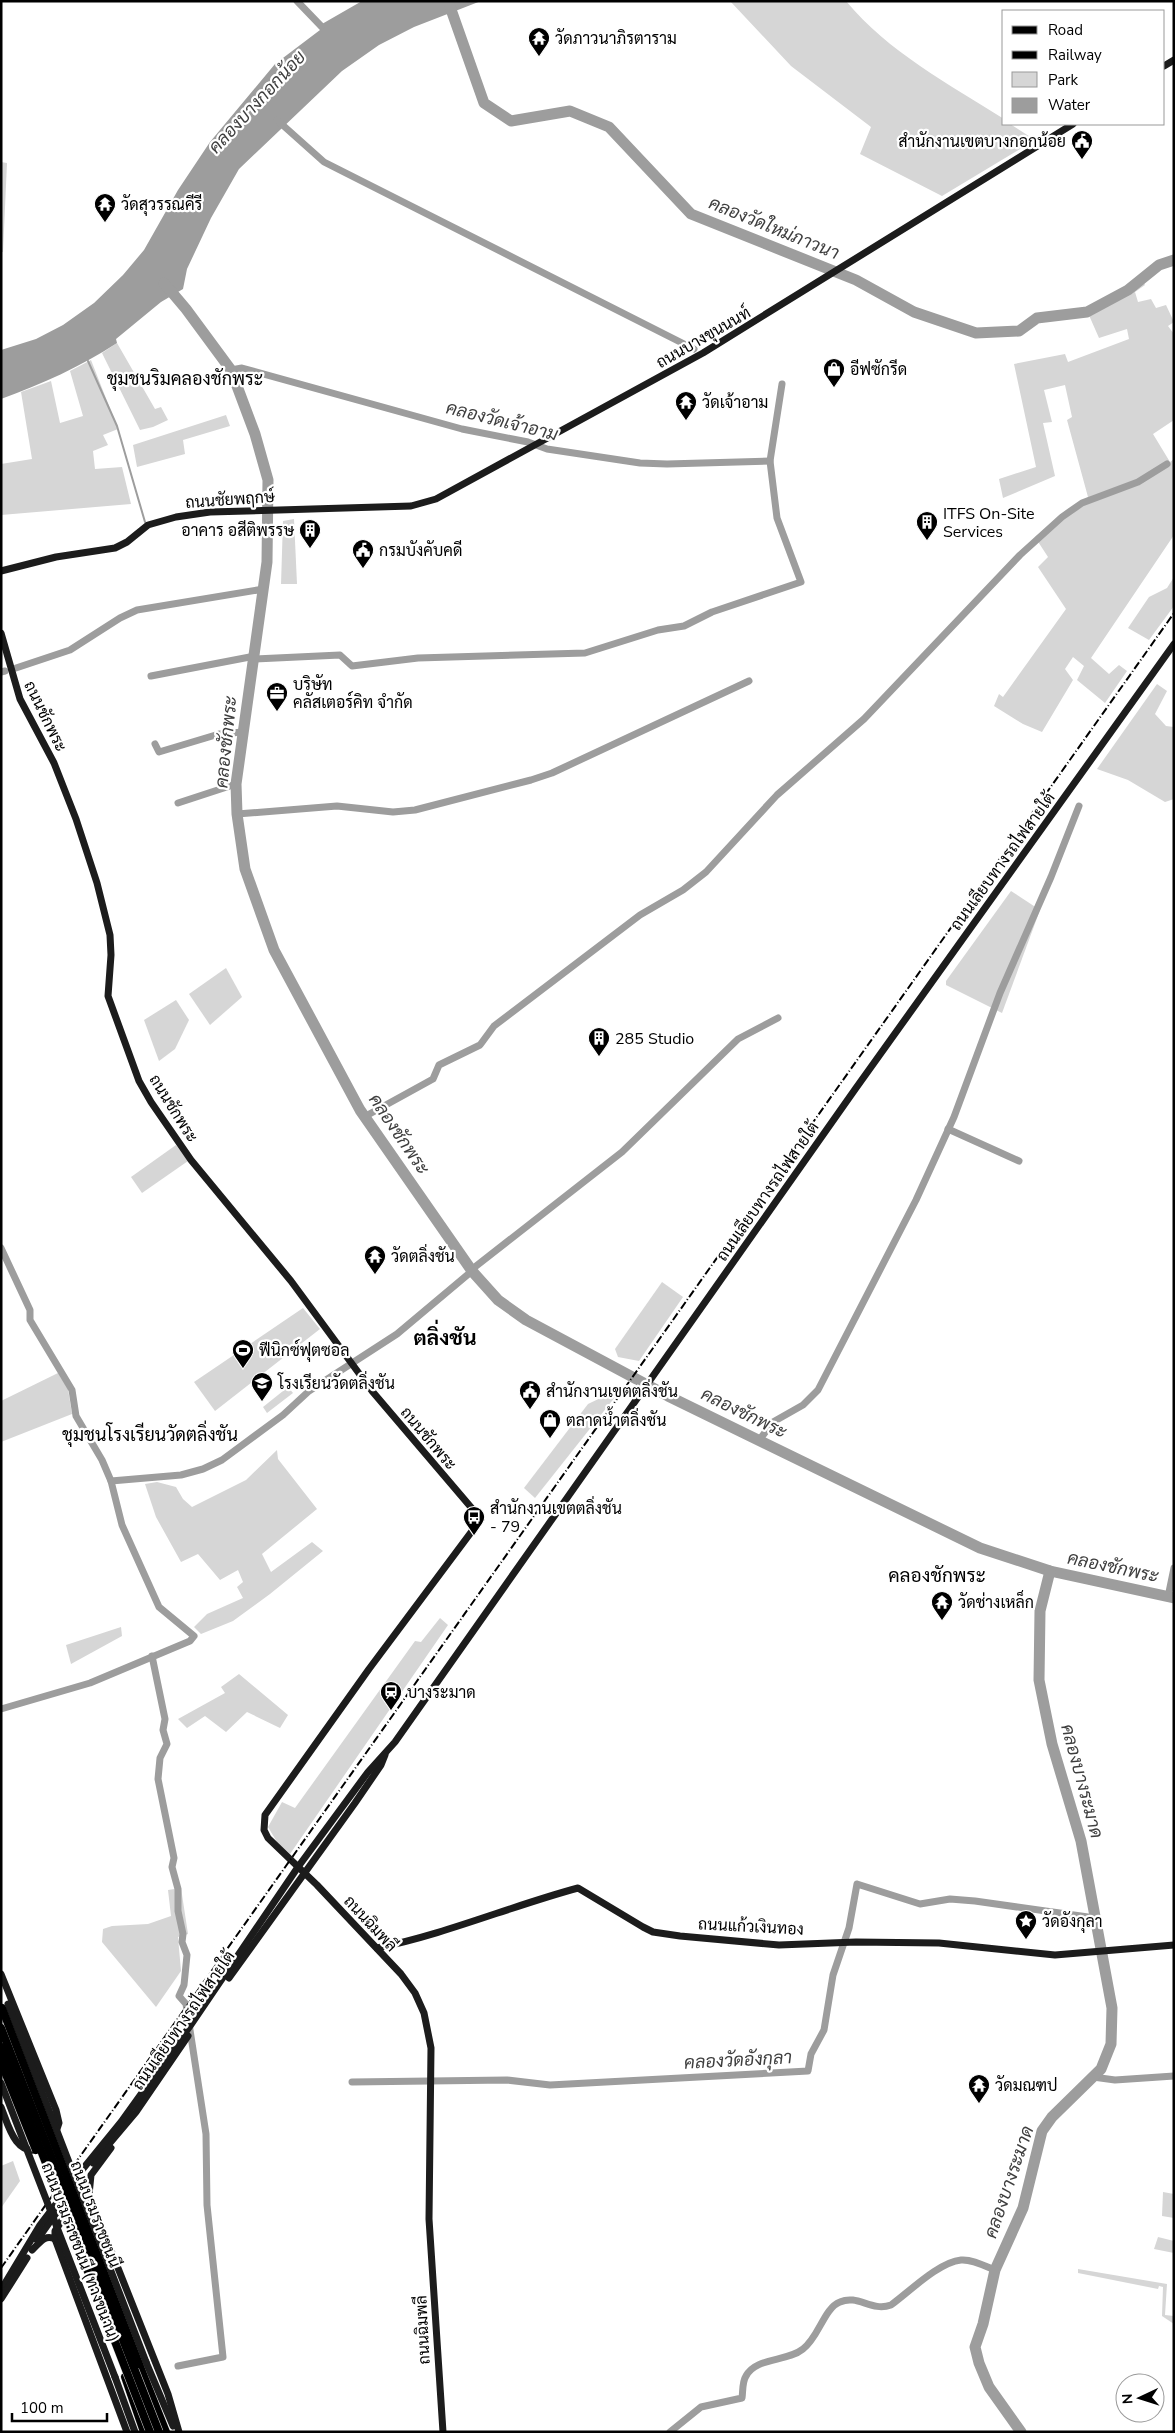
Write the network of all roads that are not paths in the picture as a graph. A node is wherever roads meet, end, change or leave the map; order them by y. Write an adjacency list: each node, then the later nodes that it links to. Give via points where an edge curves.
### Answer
1 (1071, 125): 2 (street, ถนนบางขุนนนท์, via 682,366 436,499 419,505)
2 (323, 508): 3 (street, ถนนชัยพฤกษ์, via 210,512 149,524 115,548 56,557)
3 (1, 571)
4 (1, 633): 6 (street, ถนนชักพระ, via 20,698 54,763 98,883 110,935 108,996 139,1081 184,1150 291,1281 354,1368)
5 (1174, 644): 7 (street, ถนนเลียบทางรถไฟสายใต้)
6 (481, 1519): 8 (street, ถนนฉิมพลี, via 265,1815 264,1830 268,1838)
7 (385, 1755): 8 (street, ถนนเลียบทางรถไฟสายใต้, via 368,1772); 9 (street, ถนนเลียบทางรถไฟสายใต้)
8 (298, 1867): 9 (street, ถนนฉิมพลี); 15 (street, ถนนเลียบทางรถไฟสายใต้)
9 (306, 1874): 11 (street, ถนนฉิมพลี); 15 (street, ถนนเลียบทางรถไฟสายใต้)
10 (1174, 1945): 11 (street, ถนนแก้วเงินทอง, via 1071,1955 939,1943 779,1945 661,1933 643,1927 578,1888)
11 (377, 1948): 36 (street, ถนนฉิมพลี, via 413,1989 424,2013 431,2048 429,2219)
12 (1, 1974): 21 (street, via 56,2110 57,2129 42,2148 27,2150 16,2142)
13 (1, 1985): 14 (street)
14 (4, 2006): 28 (main road, ถนนบรมราชชนนี, bridge)
15 (192, 2027): 17 (street, ถนนเลียบทางรถไฟสายใต้)
16 (1, 2028): 33 (main road, bridge)
17 (184, 2037): 22 (street, ถนนเลียบทางรถไฟสายใต้); 26 (street, ถนนเลียบทางรถไฟสายใต้, via 40,2225)
18 (1, 2046): 32 (main road, bridge)
19 (1, 2062): 31 (main road, ถนนบรมราชชนนี, bridge, via 124,2372)
20 (1, 2083): 30 (street, ถนนบรมราชชนนี (ทางขนาน), bridge)
21 (1, 2107)
22 (120, 2132): 23 (street, via 91,2175 88,2188); 25 (street, ถนนเลียบทางรถไฟสายใต้, via 93,2162)
23 (91, 2204): 24 (street, via 84,2199 76,2200 57,2228); 35 (street, via 168,2394)
24 (56, 2239): 25 (street, via 44,2238); 29 (street)
25 (32, 2250): 27 (street, ถนนเลียบทางรถไฟสายใต้)
26 (1, 2290)
27 (1, 2299)
28 (143, 2363): 34 (main road, ถนนบรมราชชนนี); 35 (street)
29 (127, 2432)
30 (135, 2432)
31 (144, 2432)
32 (150, 2432)
33 (159, 2432)
34 (166, 2432)
35 (177, 2432)
36 (443, 2432)

